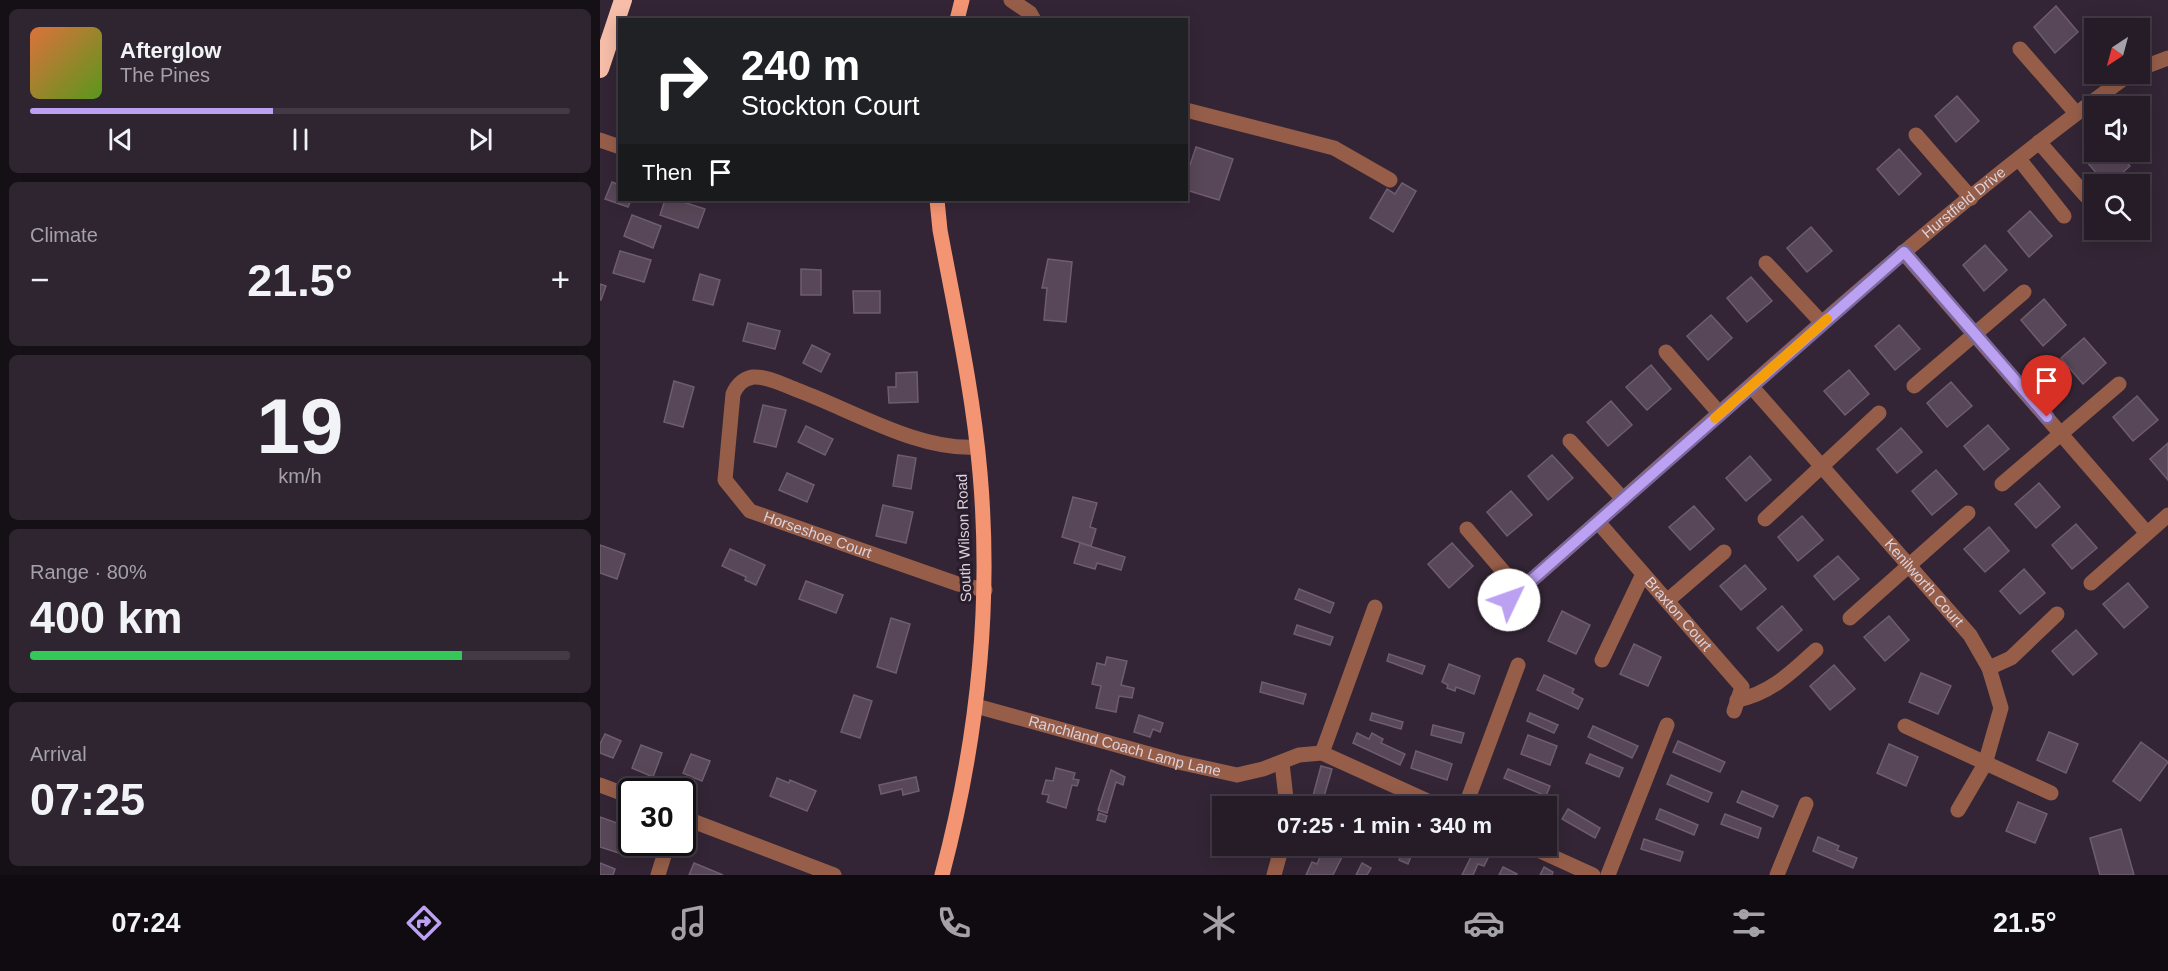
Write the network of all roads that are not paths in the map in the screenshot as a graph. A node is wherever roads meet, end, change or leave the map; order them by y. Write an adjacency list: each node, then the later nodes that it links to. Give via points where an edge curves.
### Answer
1 (623, 0): 9 (highway)
2 (962, 0): 4 (main road)
3 (1011, 0): 5 (street)
4 (958, 18)
5 (1033, 18)
6 (2020, 49): 12 (street)
7 (2168, 58): 8 (street)
8 (2150, 65)
9 (600, 69)
10 (2116, 84): 12 (street, Hurstfield Drive)
11 (1188, 111): 18 (street, via 1334,148)
12 (2076, 113): 15 (street, Hurstfield Drive)
13 (1916, 135): 20 (street)
14 (600, 140): 16 (street)
15 (2040, 142): 17 (street, Hurstfield Drive); 19 (street)
16 (618, 146)
17 (2019, 159): 20 (street, Hurstfield Drive); 22 (street)
18 (1390, 180)
19 (2084, 194)
20 (1971, 198): 23 (street, Hurstfield Drive)
21 (937, 201): 36 (main road, South Wilson Road)
22 (2064, 216)
23 (1904, 252): 26 (street, Hurstfield Drive); 27 (street)
24 (1766, 263): 26 (street)
25 (2024, 292): 27 (street)
26 (1822, 323): 30 (street, Hurstfield Drive)
27 (1974, 334): 31 (street); 34 (street)
28 (1666, 352): 33 (street)
29 (2119, 384): 34 (street)
30 (1752, 386): 33 (street, Hurstfield Drive); 37 (street, Kenilworth Court)
31 (1914, 386)
32 (1879, 413): 37 (street)
33 (1720, 414): 39 (street, Hurstfield Drive)
34 (2061, 434): 38 (street); 45 (street)
35 (1570, 441): 39 (street)
36 (977, 447): 50 (main road, South Wilson Road); 50 (street, Horseshoe Court, via 957,448 926,440 813,395 754,377 737,385 733,394 725,480 750,511)
37 (1823, 466): 42 (street); 47 (street, Kenilworth Court)
38 (2002, 484)
39 (1623, 499): 43 (street, Hurstfield Drive)
40 (1968, 513): 47 (street)
41 (2168, 515): 45 (street)
42 (1765, 519)
43 (1598, 522): 44 (street, Hurstfield Drive, via 1514,596); 48 (street, Braxton Court)
44 (1467, 529)
45 (2146, 532): 49 (street)
46 (1724, 552): 51 (street)
47 (1908, 564): 54 (street); 58 (street, Kenilworth Court, via 1970,635)
48 (1643, 574): 51 (street, Braxton Court); 56 (street)
49 (2091, 583)
50 (985, 590): 59 (main road, South Wilson Road)
51 (1667, 601): 55 (street, Braxton Court, via 1742,687 1736,705 1779,683)
52 (1375, 607): 62 (street)
53 (2057, 614): 58 (street, via 2012,657)
54 (1850, 618)
55 (1816, 650)
56 (1602, 660)
57 (1518, 665): 70 (street)
58 (1989, 668): 63 (street, Kenilworth Court, via 2001,708)
59 (976, 706): 64 (street, Ranchland Coach Lamp Lane, via 1237,775); 79 (main road, South Wilson Road)
60 (1667, 725): 82 (street)
61 (1905, 726): 63 (street)
62 (1322, 753): 64 (street, Ranchland Coach Lamp Lane, via 1299,755); 69 (street)
63 (1986, 761): 67 (street); 72 (street, Kenilworth Court)
64 (1282, 763): 68 (street)
65 (600, 785): 66 (street)
66 (618, 792)
67 (2051, 793)
68 (1286, 796)
69 (1418, 796)
70 (1469, 796)
71 (1806, 804): 83 (street)
72 (1958, 810)
73 (696, 822): 78 (street)
74 (664, 856): 77 (street)
75 (1279, 856): 80 (street)
76 (1551, 856): 81 (street)
77 (658, 875)
78 (834, 875)
79 (942, 875)
80 (1274, 875)
81 (1593, 875)
82 (1608, 875)
83 (1777, 875)

